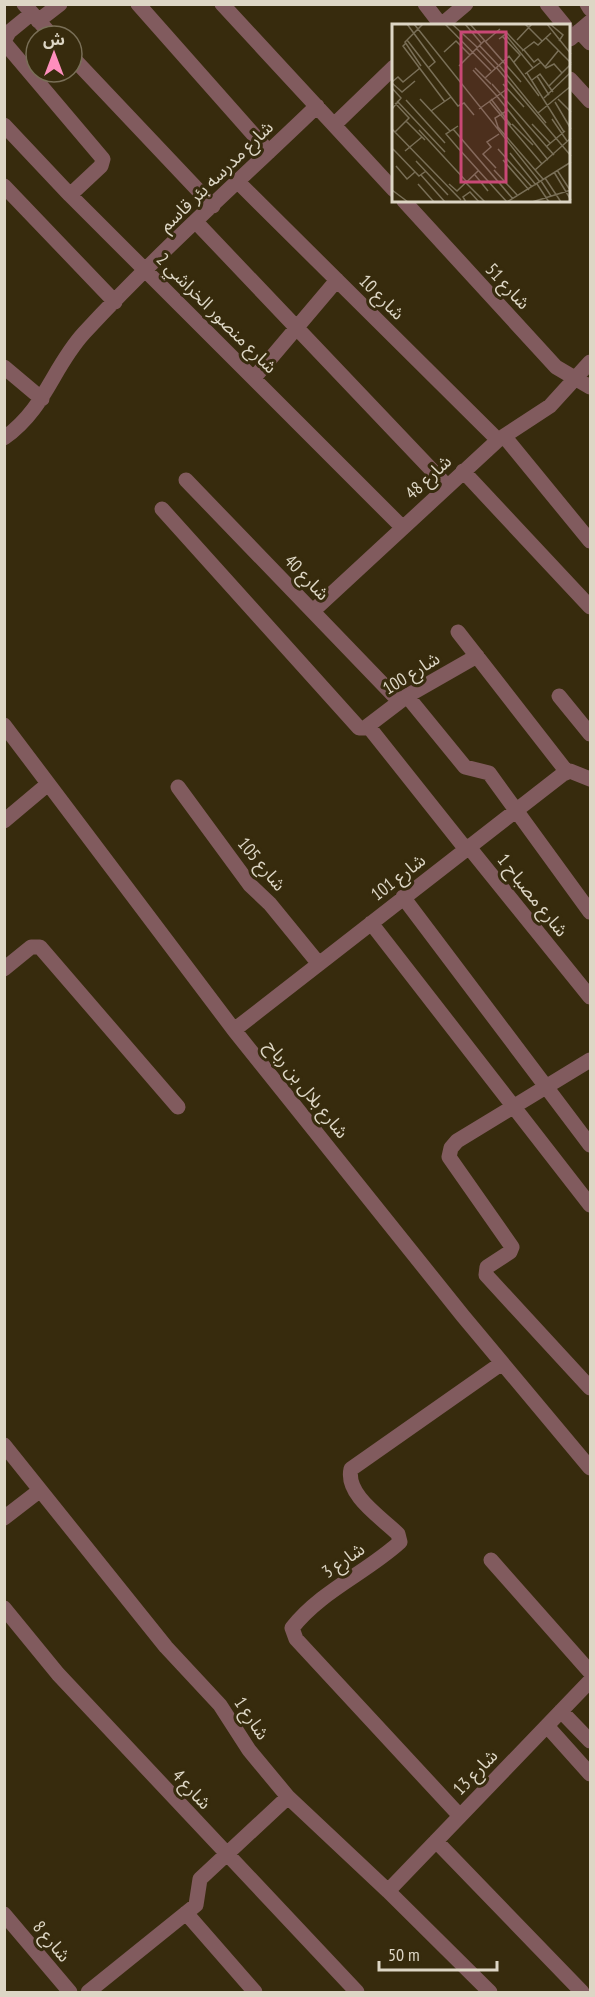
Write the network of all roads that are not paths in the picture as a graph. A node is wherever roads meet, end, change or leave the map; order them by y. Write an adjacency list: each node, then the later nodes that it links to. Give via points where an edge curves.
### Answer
1 (60, 4): 9 (street)
2 (138, 4): 23 (street)
3 (222, 4): 20 (street)
4 (425, 4): 10 (street)
5 (466, 4): 11 (street)
6 (548, 4): 12 (street)
7 (587, 4): 8 (street)
8 (591, 9)
9 (31, 13): 14 (street)
10 (440, 24)
11 (442, 24)
12 (569, 24)
13 (575, 30): 15 (street)
14 (4, 41): 27 (street, via 103,159)
15 (591, 43)
16 (392, 69): 22 (street)
17 (84, 70): 29 (street)
18 (571, 80): 19 (street)
19 (591, 101)
20 (317, 106): 22 (street); 23 (street, شارع مدرسه بئر قاسم)
21 (4, 125): 27 (street, شارع منصور الخراشي 2)
22 (334, 125): 24 (street)
23 (269, 152): 25 (street, شارع مدرسه بئر قاسم)
24 (391, 180)
25 (238, 182): 29 (street, شارع مدرسه بئر قاسم); 32 (street, شارع 10)
26 (4, 186): 33 (street)
27 (70, 195): 31 (street, شارع منصور الخراشي 2)
28 (405, 202): 38 (street, شارع 51, via 556,367)
29 (213, 206): 30 (street, شارع مدرسه بئر قاسم)
30 (196, 222): 31 (street, شارع مدرسه بئر قاسم); 34 (street)
31 (147, 270): 33 (street, شارع مدرسه بئر قاسم); 37 (street, شارع منصور الخراشي 2)
32 (337, 280): 34 (street); 42 (street, شارع 10)
33 (115, 303): 40 (street, شارع مدرسه بئر قاسم, via 82,335)
34 (297, 328): 37 (street); 45 (street)
35 (591, 362): 38 (street, شارع 48)
36 (4, 367): 40 (street)
37 (254, 378): 47 (street, شارع منصور الخراشي 2)
38 (574, 378): 39 (street, شارع 51); 42 (street, شارع 48, via 550,406)
39 (591, 387)
40 (42, 399): 41 (street, شارع مدرسه بئر قاسم, via 29,418)
41 (4, 438)
42 (501, 438): 43 (street, شارع 48); 48 (street, شارع 10)
43 (463, 471): 45 (street, شارع 48); 49 (street)
44 (186, 480): 50 (street, شارع 40)
45 (447, 486): 47 (street, شارع 48)
46 (162, 510): 56 (street, via 357,726)
47 (402, 527): 50 (street, شارع 48)
48 (591, 541)
49 (591, 607)
50 (313, 611): 54 (street, شارع 40)
51 (458, 632): 52 (street)
52 (477, 656): 54 (street, شارع 100); 58 (street)
53 (559, 696): 57 (street)
54 (403, 698): 56 (street, شارع 100); 62 (street, شارع 40, via 465,767 489,773)
55 (4, 724): 60 (street, شارع بلال بن رباح)
56 (368, 726): 64 (street, شارع مصباح 1)
57 (591, 734)
58 (567, 772): 59 (street); 62 (street, شارع 101)
59 (591, 779)
60 (48, 784): 63 (street); 71 (street, شارع بلال بن رباح)
61 (178, 787): 68 (street, شارع 105, via 250,885)
62 (515, 809): 64 (street, شارع 101); 66 (street, شارع 40)
63 (4, 820)
64 (467, 847): 65 (street, شارع 101); 70 (street, شارع مصباح 1)
65 (403, 897): 67 (street, شارع 101); 73 (street)
66 (591, 912)
67 (371, 923): 68 (street, شارع 101); 74 (street)
68 (319, 964): 71 (street, شارع 101)
69 (4, 969): 75 (street, via 31,947 40,947)
70 (591, 997)
71 (234, 1030): 78 (street, شارع بلال بن رباح)
72 (591, 1060): 73 (street)
73 (546, 1086): 74 (street); 76 (street)
74 (511, 1106): 77 (street); 79 (street, via 457,1140 449,1157 512,1247 487,1267 486,1275)
75 (178, 1107)
76 (591, 1145)
77 (591, 1205)
78 (502, 1363): 81 (street, شارع بلال بن رباح); 93 (street, شارع 3, via 351,1469 349,1478 357,1494 398,1534 399,1542 336,1587 292,1628 296,1639)
79 (591, 1388)
80 (4, 1445): 82 (street, شارع 1)
81 (591, 1468)
82 (39, 1491): 83 (street); 92 (street, شارع 1, via 166,1647 220,1705 249,1750)
83 (4, 1518)
84 (491, 1560): 86 (street)
85 (4, 1608): 95 (street, شارع 4, via 58,1674)
86 (591, 1672)
87 (591, 1681): 88 (street, شارع 13)
88 (561, 1711): 89 (street, شارع 13); 90 (street)
89 (547, 1726): 91 (street); 93 (street, شارع 13)
90 (591, 1742)
91 (591, 1774)
92 (288, 1797): 95 (street); 96 (street, شارع 1)
93 (460, 1816): 94 (street, شارع 13)
94 (436, 1841): 96 (street, شارع 13); 104 (street)
95 (225, 1853): 97 (street, via 200,1879 198,1902); 102 (street, شارع 4)
96 (388, 1891): 103 (street, شارع 1)
97 (186, 1913): 100 (street); 101 (street)
98 (4, 1914): 99 (street, شارع 8)
99 (70, 1992)
100 (88, 1992)
101 (255, 1992)
102 (357, 1992)
103 (490, 1992)
104 (582, 1992)

